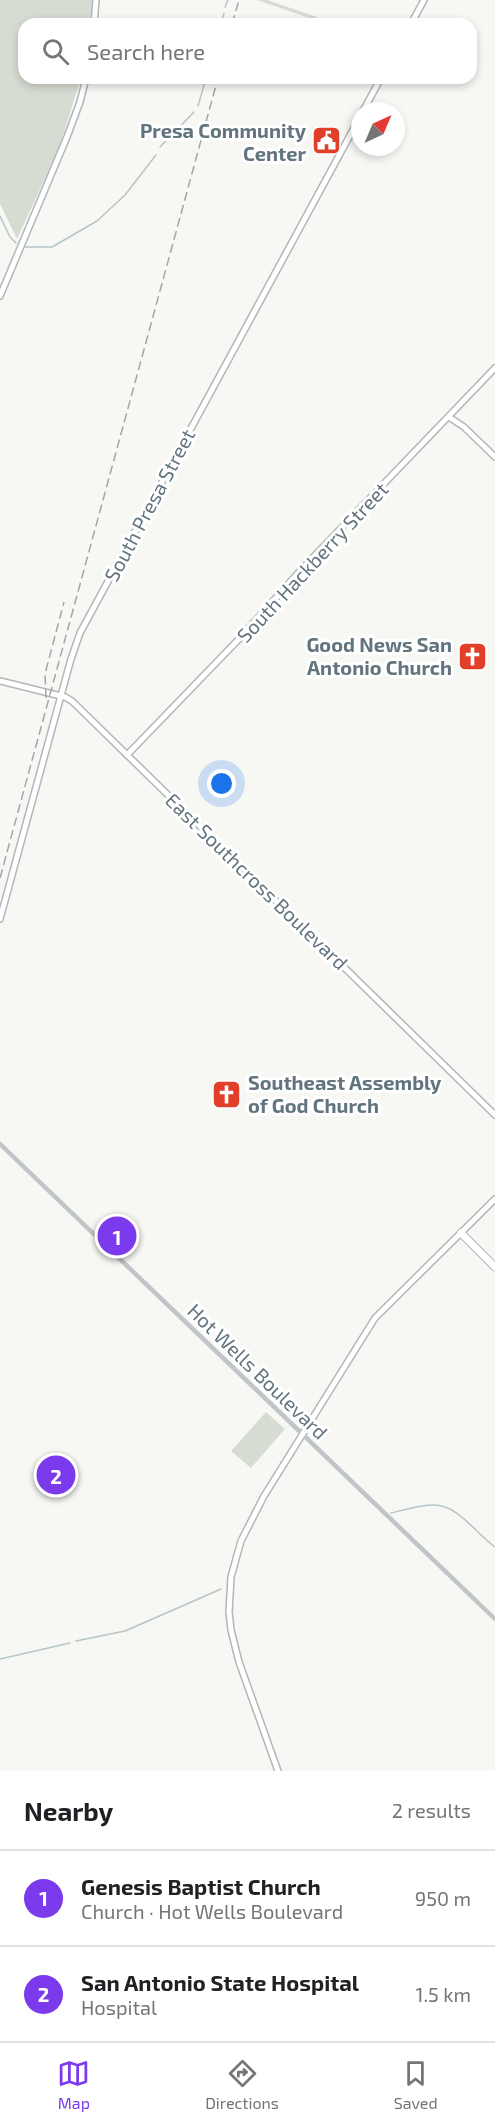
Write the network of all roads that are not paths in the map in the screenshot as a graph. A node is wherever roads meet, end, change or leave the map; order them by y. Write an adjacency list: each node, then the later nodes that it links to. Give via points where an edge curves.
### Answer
1 (96, 0): 3 (main road)
2 (424, 0): 4 (main road)
3 (94, 18)
4 (414, 18)
5 (84, 84): 9 (main road, via 67,137)
6 (378, 84): 7 (main road)
7 (368, 102)
8 (351, 134): 14 (main road, South Presa Street, via 83,627)
9 (0, 296)
10 (495, 368): 11 (main road, South Hackberry Street)
11 (449, 417): 12 (main road); 15 (main road, South Hackberry Street)
12 (495, 457)
13 (0, 681): 14 (main road, East Southcross Boulevard)
14 (60, 696): 15 (main road, East Southcross Boulevard, via 72,701); 16 (main road, South Presa Street)
15 (128, 755): 17 (main road, East Southcross Boulevard)
16 (0, 919)
17 (495, 1115)
18 (0, 1144): 22 (street, Hot Wells Boulevard)
19 (495, 1199): 20 (main road)
20 (460, 1233): 21 (highway); 22 (main road, via 375,1318)
21 (495, 1267)
22 (302, 1434): 23 (street, Hot Wells Boulevard); 24 (main road, via 247,1526 229,1594 234,1647)
23 (495, 1619)
24 (278, 1771)

